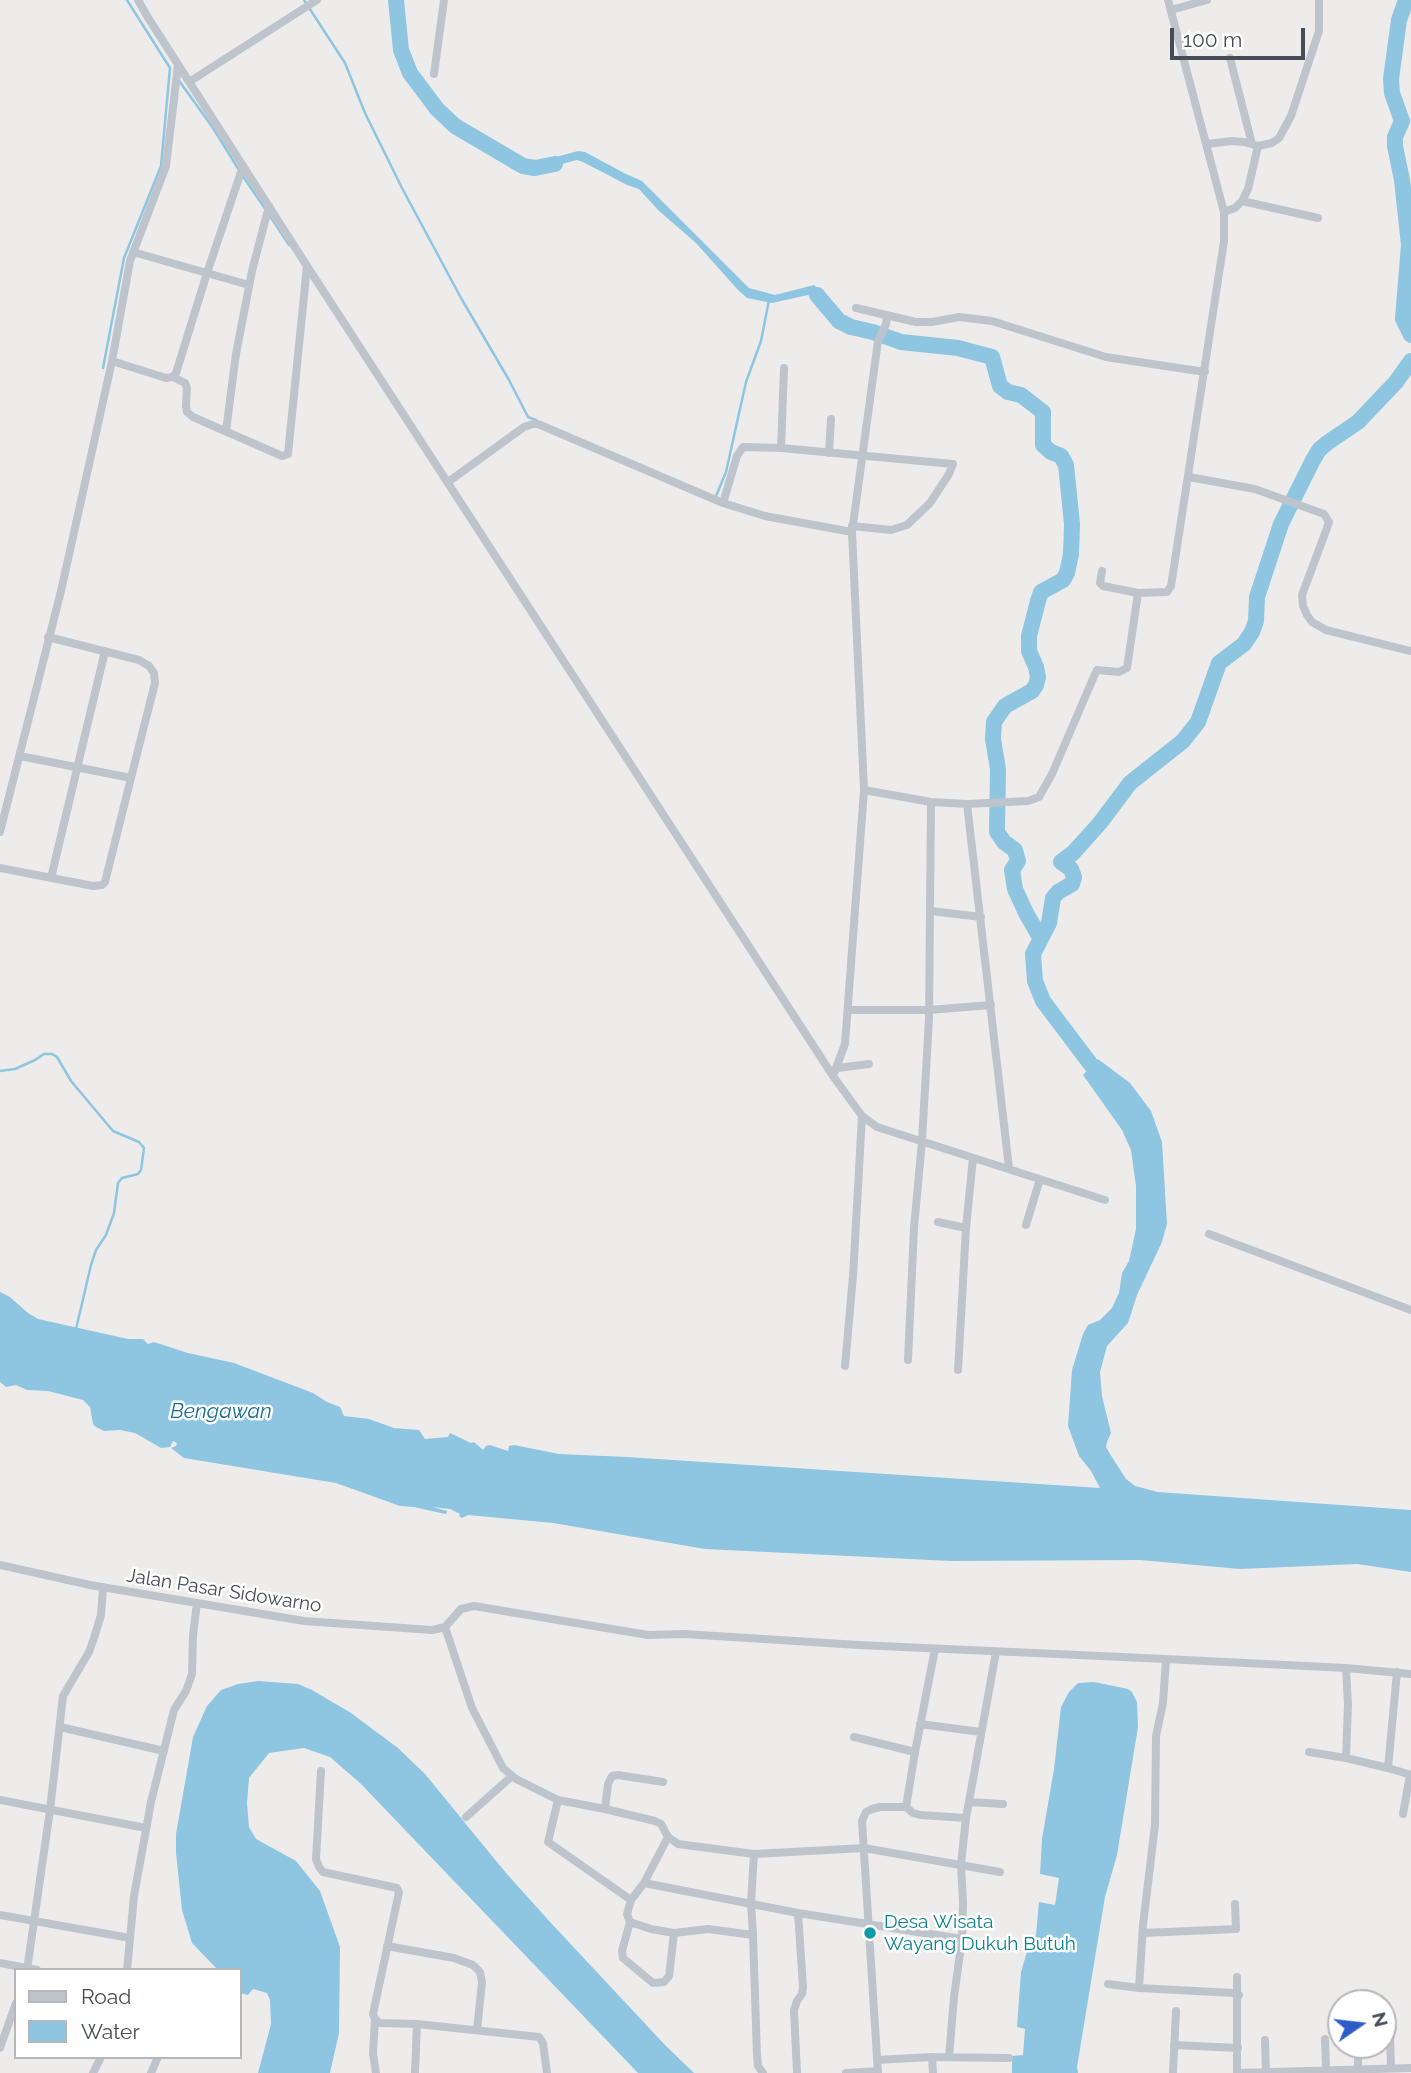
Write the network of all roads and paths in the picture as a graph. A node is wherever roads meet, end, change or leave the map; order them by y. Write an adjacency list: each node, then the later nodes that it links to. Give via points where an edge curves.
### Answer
1 (138, 0): 9 (street)
2 (444, 0): 10 (street)
3 (1168, 0): 7 (street)
4 (1207, 0): 7 (street)
5 (1319, 0): 13 (street, via 1319,31 1291,116 1279,138)
6 (312, 4): 11 (street)
7 (1171, 10): 12 (street)
8 (1230, 58): 13 (street)
9 (178, 65): 11 (street); 19 (street, via 166,166)
10 (434, 74)
11 (189, 82): 14 (street)
12 (1207, 144): 13 (street, via 1232,141); 17 (street)
13 (1255, 145): 15 (street)
14 (243, 166): 16 (street); 21 (street)
15 (1242, 201): 17 (street); 18 (street)
16 (269, 205): 20 (street); 22 (street)
17 (1224, 212): 27 (street, via 1224,242)
18 (1318, 218)
19 (133, 252): 21 (street); 25 (street)
20 (307, 266): 30 (street, via 289,453 282,456); 35 (street)
21 (207, 272): 22 (street); 28 (street)
22 (249, 285): 30 (street)
23 (856, 308): 24 (street)
24 (887, 320): 27 (street, via 932,322 959,317 992,321 1106,357); 33 (street, via 878,341)
25 (112, 361): 28 (street); 40 (street)
26 (784, 368): 31 (street)
27 (1205, 372): 34 (street)
28 (173, 377): 30 (street, via 187,388 187,412)
29 (831, 419): 32 (street)
30 (226, 431)
31 (781, 448): 32 (street); 36 (street, via 748,446 739,450)
32 (829, 453): 33 (street)
33 (861, 456): 37 (street); 37 (street, via 953,464 930,503 907,525 891,530)
34 (1189, 477): 39 (street, via 1171,586 1167,592); 42 (street, via 1255,489 1324,514 1329,522 1303,596 1312,622 1326,630)
35 (448, 482): 36 (street, via 524,428 538,424); 58 (street)
36 (724, 501): 37 (street, via 765,516)
37 (852, 529): 46 (street)
38 (1102, 571): 39 (street, via 1102,586)
39 (1138, 593): 48 (street, via 1127,667 1119,672 1097,670 1043,794 1028,801)
40 (48, 638): 41 (street); 43 (street)
41 (105, 651): 44 (street); 45 (street, via 139,660 154,673)
42 (1411, 651)
43 (20, 756): 44 (street); 49 (street)
44 (78, 767): 45 (street); 51 (street)
45 (131, 778): 51 (street, via 102,885)
46 (864, 790): 47 (street); 55 (street)
47 (931, 802): 48 (street); 52 (street)
48 (967, 804): 53 (street)
49 (0, 832)
50 (0, 868): 51 (street)
51 (51, 878)
52 (931, 911): 53 (street); 56 (street)
53 (981, 917): 54 (street)
54 (991, 1005): 56 (street); 62 (street)
55 (848, 1010): 56 (street); 58 (street, via 845,1044)
56 (929, 1010): 60 (street)
57 (869, 1064): 58 (street)
58 (835, 1072): 59 (street)
59 (862, 1116): 60 (street, via 877,1127); 71 (street)
60 (922, 1141): 61 (street); 70 (street)
61 (973, 1158): 62 (street); 67 (street)
62 (1009, 1168): 63 (street)
63 (1040, 1179): 64 (street); 66 (street)
64 (1105, 1200)
65 (938, 1222): 67 (street)
66 (1026, 1225)
67 (966, 1228): 72 (street)
68 (1209, 1234): 69 (street)
69 (1411, 1311)
70 (908, 1360)
71 (845, 1366)
72 (958, 1370)
73 (0, 1565): 74 (street, Jalan Pasar Sidowarno)
74 (103, 1587): 75 (street, Jalan Pasar Sidowarno); 84 (street, via 98,1627 63,1696)
75 (197, 1603): 76 (street, Jalan Pasar Sidowarno, via 304,1621 432,1630); 87 (street, via 192,1674 174,1710)
76 (445, 1627): 77 (street, via 461,1609 474,1606 648,1635); 94 (street, via 480,1726)
77 (935, 1649): 78 (street); 83 (street)
78 (996, 1652): 79 (street); 85 (street)
79 (1166, 1659): 80 (street); 122 (street, via 1156,1736 1155,1825)
80 (1346, 1668): 81 (street); 90 (street)
81 (1397, 1672): 82 (street); 91 (street)
82 (1411, 1674)
83 (920, 1724): 85 (street); 88 (street)
84 (60, 1727): 87 (street); 102 (street)
85 (981, 1732): 98 (street)
86 (854, 1737): 88 (street)
87 (164, 1751): 106 (street)
88 (915, 1752): 100 (street)
89 (1309, 1752): 90 (street)
90 (1346, 1758): 91 (street)
91 (1388, 1768): 93 (street)
92 (321, 1771): 126 (street, via 316,1859 323,1872 397,1888 400,1896)
93 (1411, 1775): 103 (street)
94 (512, 1776): 97 (street); 104 (street)
95 (663, 1782): 101 (street, via 612,1776)
96 (0, 1800): 102 (street)
97 (558, 1800): 101 (street); 113 (street, via 548,1842)
98 (969, 1802): 99 (street); 105 (street)
99 (1003, 1804)
100 (906, 1807): 105 (street, via 920,1815); 108 (street, via 866,1812)
101 (605, 1809): 107 (street, via 662,1824)
102 (50, 1810): 106 (street); 118 (street)
103 (1403, 1814)
104 (466, 1817)
105 (966, 1818): 110 (street)
106 (146, 1828): 124 (street)
107 (668, 1837): 109 (street, via 678,1844); 112 (street)
108 (863, 1848): 109 (street); 110 (street); 120 (street)
109 (754, 1854): 114 (street)
110 (961, 1864): 111 (street); 125 (street)
111 (1000, 1872)
112 (644, 1883): 113 (street); 114 (street)
113 (631, 1900): 119 (street)
114 (751, 1904): 116 (street); 123 (street)
115 (1235, 1904): 122 (street, via 1236,1929)
116 (798, 1913): 120 (street); 161 (street, via 803,1987 794,2010)
117 (0, 1916): 118 (street)
118 (34, 1921): 124 (street); 129 (street)
119 (630, 1922): 121 (street); 121 (street, via 623,1958 653,1983 669,1976)
120 (867, 1925): 125 (street); 150 (street)
121 (674, 1933): 123 (street, via 708,1929)
122 (1143, 1933): 133 (street)
123 (752, 1935): 160 (street, via 757,2056)
124 (130, 1938): 130 (street)
125 (962, 1939): 146 (street)
126 (387, 1946): 137 (street); 139 (street, via 473,1965 482,1982)
127 (0, 1964): 128 (street)
128 (22, 1968)
129 (27, 1968)
130 (127, 1968)
131 (1237, 1977): 134 (street)
132 (1108, 1984): 133 (street)
133 (1139, 1988): 134 (street)
134 (1239, 1995): 144 (street)
135 (14, 2009): 143 (street)
136 (1176, 2011): 142 (street)
137 (375, 2020): 138 (street); 157 (street)
138 (417, 2024): 139 (street); 158 (street)
139 (477, 2030): 159 (street, via 539,2036)
140 (1325, 2039): 154 (street)
141 (1265, 2040): 156 (street)
142 (1174, 2045): 144 (street); 164 (street)
143 (0, 2048)
144 (1238, 2048): 165 (street)
145 (932, 2057): 146 (street); 150 (street); 163 (street)
146 (949, 2057): 147 (street)
147 (1009, 2058)
148 (1358, 2059): 153 (street)
149 (1391, 2059): 151 (street)
150 (877, 2060): 155 (street)
151 (1391, 2068): 152 (street); 153 (street)
152 (1411, 2068)
153 (1358, 2069): 154 (street)
154 (1326, 2070): 156 (street)
155 (878, 2072): 162 (street)
156 (1266, 2072): 165 (street)
157 (376, 2073)
158 (415, 2073)
159 (547, 2073)
160 (763, 2073)
161 (797, 2073)
162 (846, 2073)
163 (933, 2073)
164 (1173, 2073)
165 (1237, 2073)

